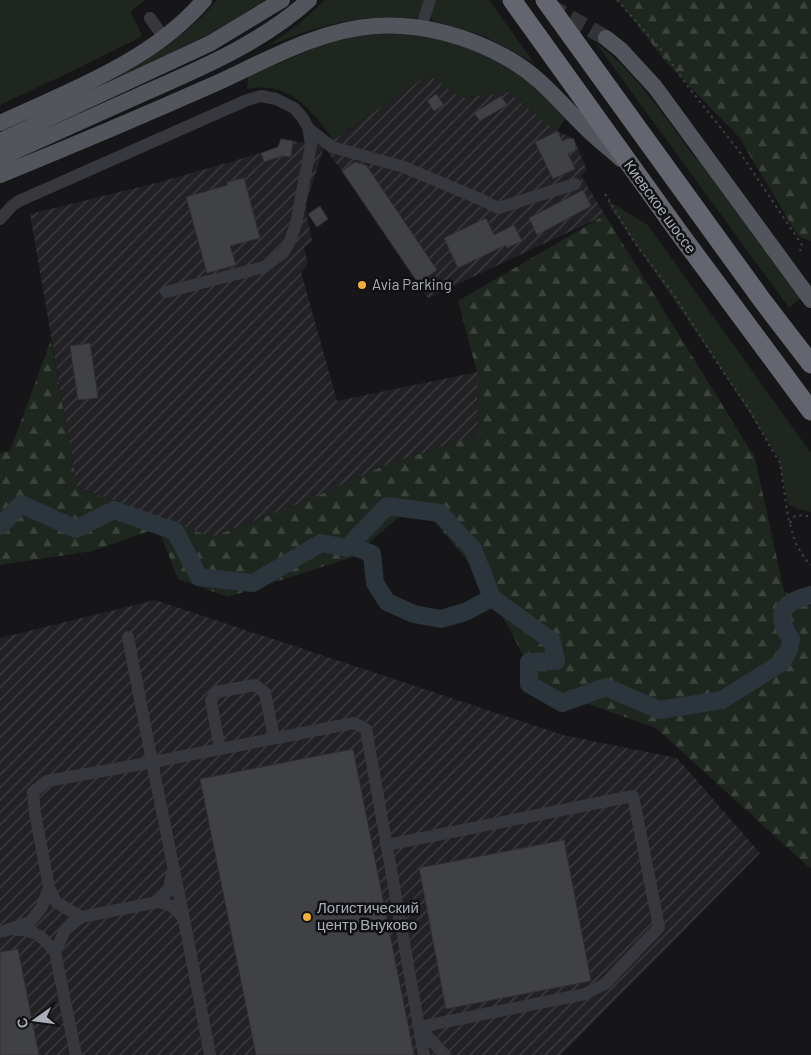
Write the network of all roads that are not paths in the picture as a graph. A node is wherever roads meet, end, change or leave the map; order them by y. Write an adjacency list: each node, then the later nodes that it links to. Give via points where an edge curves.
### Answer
1 (204, 0): 9 (main road)
2 (282, 0): 13 (main road, via 200,48)
3 (309, 0): 14 (main road, via 281,23 216,60)
4 (430, 0): 8 (street)
5 (512, 0): 15 (highway, Киевское шоссе)
6 (545, 0): 21 (highway, Киевское шоссе)
7 (150, 18): 9 (street)
8 (421, 28): 15 (main road, via 471,41 528,71); 16 (main road, via 374,26 315,39)
9 (164, 38): 11 (main road, via 109,72)
10 (606, 38): 20 (main road, via 655,87)
11 (0, 123)
12 (309, 129): 17 (street, via 332,148 404,167 498,208); 18 (street, via 294,108 276,99 255,97 20,201); 19 (street, via 311,145 296,224 284,252 264,267)
13 (0, 141)
14 (0, 158)
15 (634, 170): 22 (highway, Киевское шоссе)
16 (0, 175)
17 (575, 184)
18 (0, 219)
19 (166, 292)
20 (811, 300)
21 (811, 364)
22 (811, 411)
23 (128, 637): 26 (street)
24 (274, 738): 25 (street); 25 (street, via 265,693 254,685 216,692 211,701); 27 (street, via 354,722 366,729)
25 (220, 749): 26 (street)
26 (153, 762): 28 (street); 29 (street, via 47,781 32,792)
27 (387, 845): 35 (street); 35 (street, via 633,796 659,927 605,984 585,994)
28 (174, 866): 30 (street, via 169,890); 32 (street)
29 (49, 887): 31 (street, via 56,902); 33 (street, via 42,907 30,922)
30 (158, 902): 31 (street); 32 (street, via 172,906)
31 (80, 917): 34 (street, via 66,930)
32 (184, 919): 37 (street)
33 (2, 931): 34 (street, via 18,929 33,932 45,938)
34 (55, 952): 36 (street)
35 (420, 1027): 38 (street); 39 (street)
36 (76, 1055)
37 (210, 1055)
38 (424, 1055)
39 (445, 1055)

